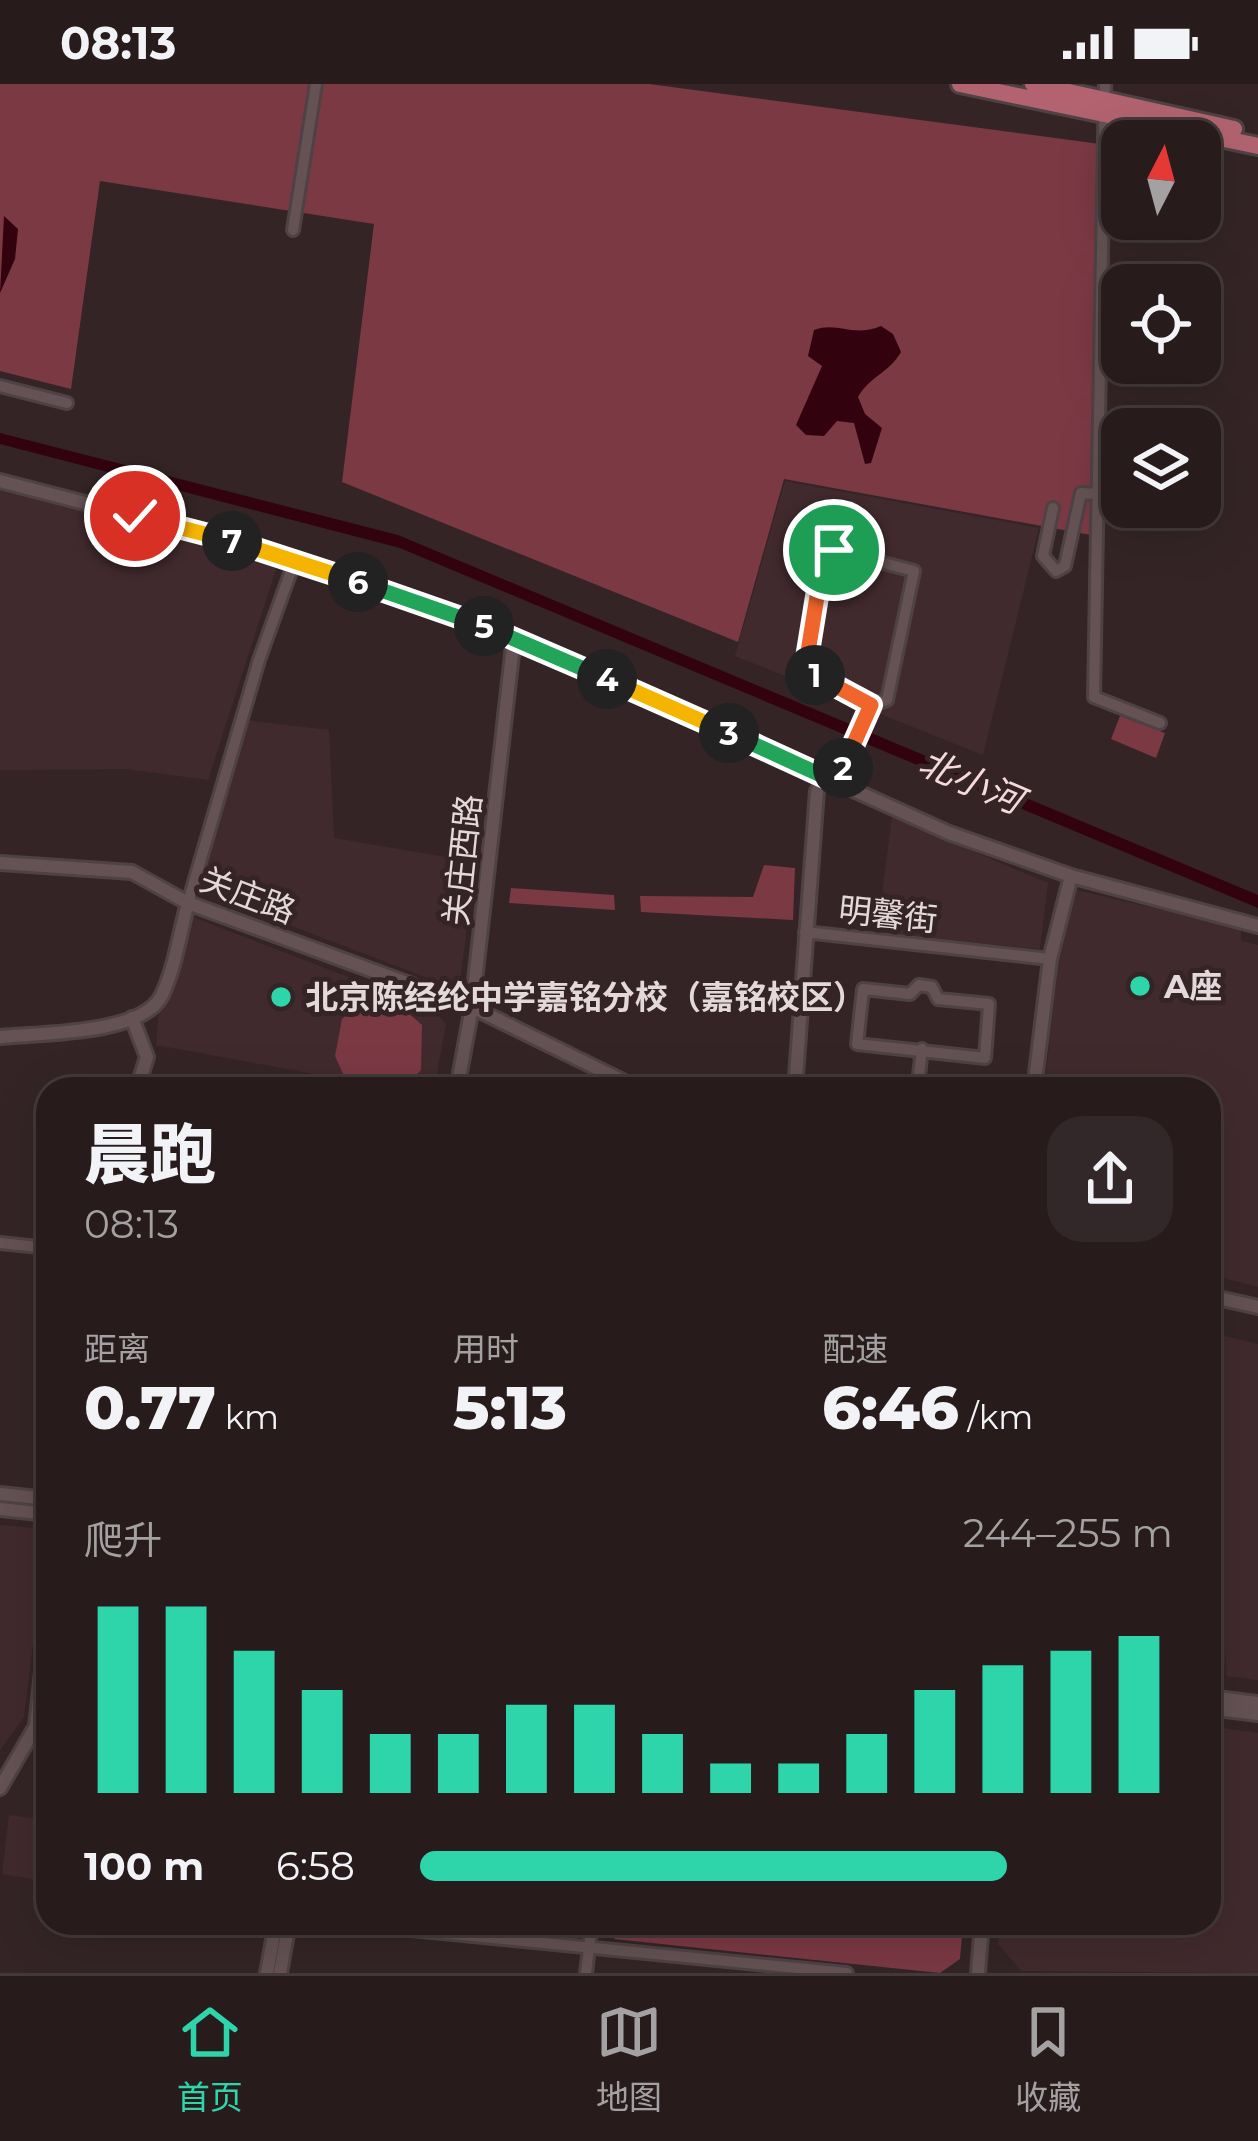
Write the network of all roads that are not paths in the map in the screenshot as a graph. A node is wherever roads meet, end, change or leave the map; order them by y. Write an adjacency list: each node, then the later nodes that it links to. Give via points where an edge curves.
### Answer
1 (316, 84): 7 (street)
2 (960, 84): 4 (main road)
3 (1033, 84): 4 (main road)
4 (1104, 99): 5 (main road); 6 (main road); 11 (street)
5 (1258, 134)
6 (1258, 146)
7 (293, 230)
8 (0, 386): 9 (street)
9 (68, 403)
10 (0, 482): 13 (street)
11 (1097, 494): 12 (street, via 1081,493 1065,566 1056,571 1043,556); 16 (street, via 1094,697)
12 (1053, 508)
13 (295, 560): 14 (street); 21 (street)
14 (514, 637): 17 (street); 25 (street, 关庄西路)
15 (871, 705): 15 (street, via 806,664 822,566 834,550 914,572 887,700); 17 (street)
16 (1160, 723)
17 (836, 782): 20 (street)
18 (817, 791): 23 (street)
19 (0, 863): 21 (street, 关庄路, via 132,872)
20 (1071, 876): 22 (street); 24 (street)
21 (188, 903): 25 (street, 关庄路); 26 (street, via 161,999)
22 (1258, 926)
23 (805, 932): 24 (street, 明馨街); 32 (street, 明馨街)
24 (1050, 958): 34 (street)
25 (472, 1007): 30 (street, 关庄西路); 31 (street, 关庄路)
26 (132, 1018): 27 (street); 29 (street, via 147,1057)
27 (0, 1037)
28 (922, 1049): 28 (street, via 985,1058 989,1004 938,998 919,985 910,994 863,988 857,1044); 33 (street)
29 (141, 1077)
30 (459, 1077)
31 (615, 1077)
32 (796, 1077)
33 (923, 1077)
34 (1035, 1077)
35 (0, 1243): 36 (street)
36 (36, 1247)
37 (1221, 1299): 38 (street)
38 (1258, 1307)
39 (0, 1494): 40 (street)
40 (36, 1498)
41 (0, 1509): 42 (street)
42 (36, 1513)
43 (1221, 1698): 44 (street)
44 (1258, 1703)
45 (1221, 1709): 46 (street)
46 (1258, 1714)
47 (36, 1726): 48 (street)
48 (0, 1788)
49 (274, 1935): 55 (street)
50 (288, 1935): 56 (street)
51 (461, 1935): 54 (street)
52 (591, 1935): 54 (street)
53 (981, 1935): 59 (street)
54 (589, 1948): 57 (street); 58 (street)
55 (267, 1973)
56 (280, 1973)
57 (586, 1973)
58 (847, 1973)
59 (978, 1973)

